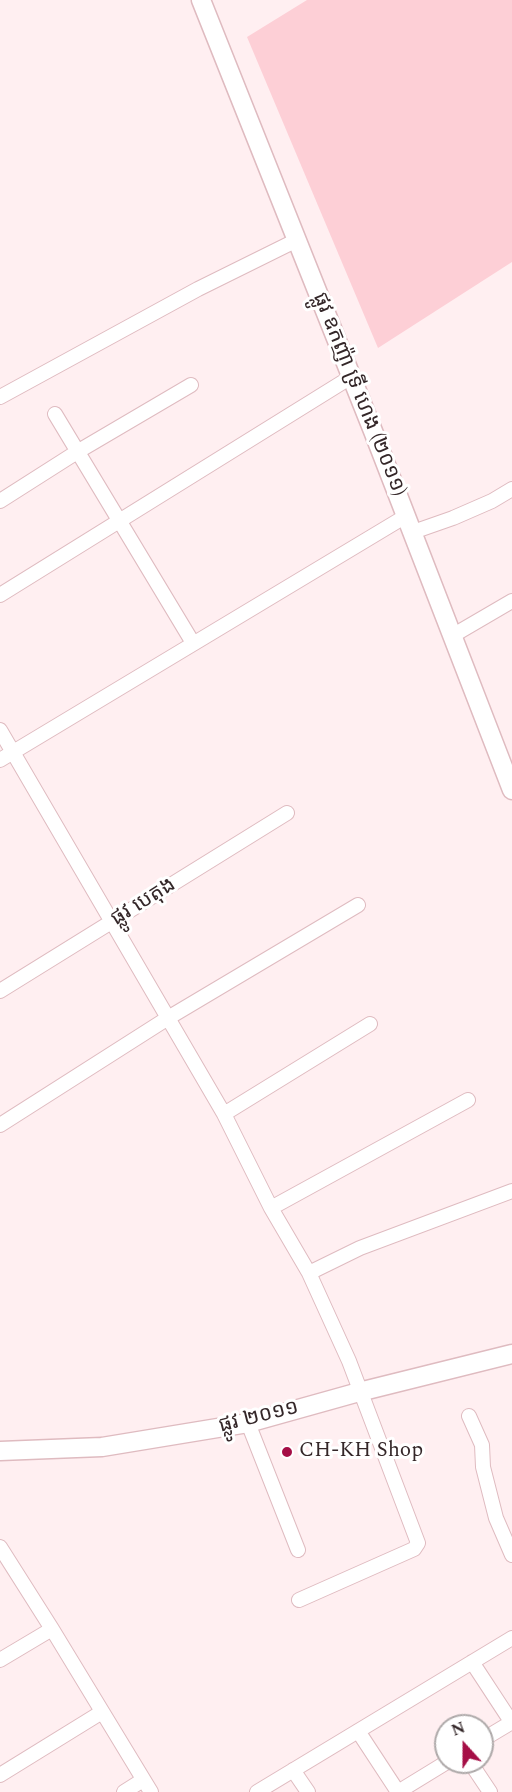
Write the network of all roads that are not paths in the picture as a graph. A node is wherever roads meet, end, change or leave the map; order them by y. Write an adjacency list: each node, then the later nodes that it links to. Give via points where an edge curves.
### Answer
1 (201, 0): 2 (main road, ផ្លូវ ឧកញ៉ា ទ្រី ហេង (២០១១))
2 (297, 240): 3 (main road, ផ្លូវ ឧកញ៉ា ទ្រី ហេង (២០១១)); 5 (street)
3 (351, 377): 10 (street); 11 (main road, ផ្លូវ ឧកញ៉ា ទ្រី ហេង (២០១១))
4 (191, 385): 7 (street)
5 (0, 397)
6 (55, 414): 7 (street)
7 (77, 452): 9 (street); 10 (street)
8 (512, 489): 11 (street, via 463,514)
9 (0, 501)
10 (119, 522): 12 (street); 15 (street)
11 (410, 524): 14 (main road, ផ្លូវ ឧកញ៉ា ទ្រី ហេង (២០១១)); 15 (street)
12 (0, 595)
13 (512, 602): 14 (street)
14 (452, 636): 19 (main road, ផ្លូវ ឧកញ៉ា ទ្រី ហេង (២០១១))
15 (193, 644): 17 (street)
16 (0, 730): 17 (street)
17 (13, 752): 18 (street); 22 (street)
18 (0, 760)
19 (512, 790)
20 (287, 813): 22 (street, ផ្លូវ បេតុង)
21 (358, 904): 24 (street)
22 (113, 922): 23 (street, ផ្លូវ បេតុង); 24 (street)
23 (0, 992)
24 (168, 1018): 27 (street); 28 (street)
25 (370, 1024): 27 (street)
26 (468, 1100): 30 (street)
27 (224, 1114): 30 (street)
28 (0, 1125)
29 (512, 1191): 31 (street, via 360,1248)
30 (272, 1208): 31 (street)
31 (309, 1273): 33 (street)
32 (512, 1354): 33 (main road, ផ្លូវ ២០១១)
33 (359, 1392): 35 (main road, ផ្លូវ ២០១១); 40 (street, via 418,1545)
34 (469, 1416): 39 (street, via 482,1445 483,1467 496,1518)
35 (248, 1423): 36 (main road, ផ្លូវ ២០១១, via 102,1447); 38 (street)
36 (0, 1451)
37 (0, 1547): 41 (street)
38 (298, 1550)
39 (512, 1555)
40 (300, 1600)
41 (52, 1629): 43 (street); 45 (street)
42 (512, 1638): 44 (street)
43 (0, 1660)
44 (472, 1662): 46 (street); 47 (street)
45 (102, 1712): 52 (street); 53 (street)
46 (512, 1723): 48 (street)
47 (358, 1731): 49 (street); 54 (street)
48 (494, 1733)
49 (293, 1770): 56 (street); 57 (street)
50 (434, 1771): 54 (street)
51 (478, 1774): 58 (street)
52 (0, 1775)
53 (147, 1786): 55 (street)
54 (405, 1790)
55 (124, 1792)
56 (257, 1792)
57 (308, 1792)
58 (489, 1792)

